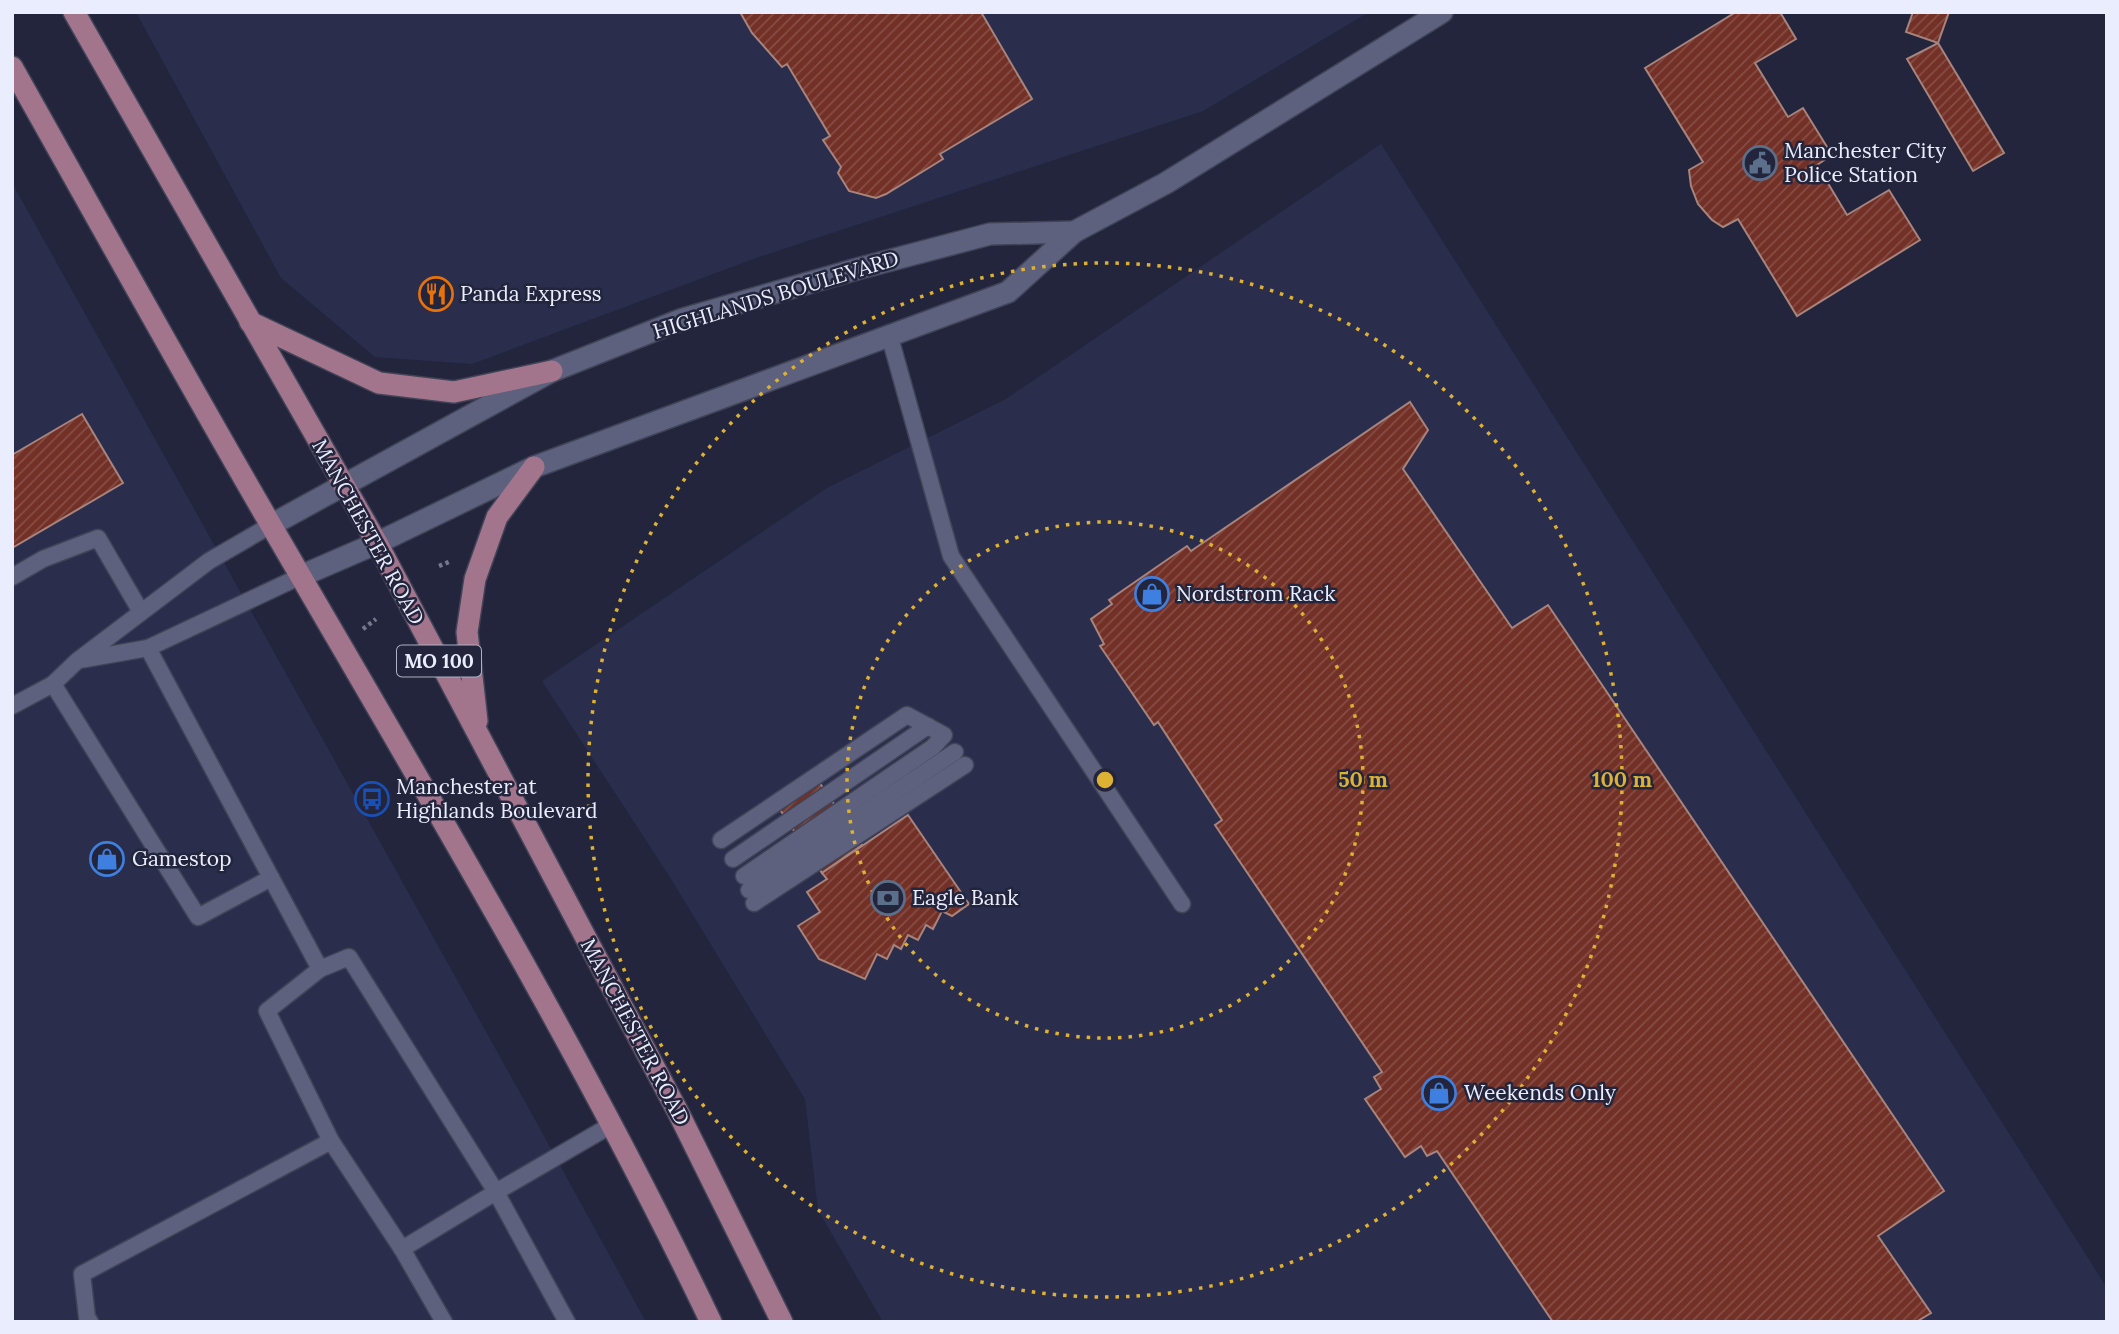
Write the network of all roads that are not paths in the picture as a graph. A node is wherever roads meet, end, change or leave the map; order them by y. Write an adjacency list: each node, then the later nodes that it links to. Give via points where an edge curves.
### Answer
1 (74, 12): 5 (main road, MANCHESTER ROAD / MO 100)
2 (1442, 12): 4 (street, HIGHLANDS BOULEVARD, via 1166,183)
3 (12, 67): 10 (main road)
4 (1074, 232): 6 (street, HIGHLANDS BOULEVARD, via 1008,292); 7 (street, HIGHLANDS BOULEVARD, via 990,234 857,269 683,319)
5 (250, 322): 7 (main road, via 379,383 454,393); 9 (main road, MANCHESTER ROAD / MO 100)
6 (889, 334): 8 (street, HIGHLANDS BOULEVARD); 25 (lane, via 951,555)
7 (552, 371): 9 (street, HIGHLANDS BOULEVARD)
8 (534, 467): 11 (street, HIGHLANDS BOULEVARD); 20 (main road, via 497,517 475,579 467,632)
9 (343, 485): 10 (street, HIGHLANDS BOULEVARD); 11 (main road, MANCHESTER ROAD / MO 100)
10 (271, 525): 12 (main road); 14 (lane, via 209,561)
11 (377, 543): 12 (street, HIGHLANDS BOULEVARD); 20 (main road, MANCHESTER ROAD / MO 100)
12 (301, 576): 15 (lane); 27 (main road)
13 (12, 577): 14 (lane, via 43,559 98,538)
14 (141, 612): 16 (lane)
15 (148, 648): 16 (lane); 24 (lane)
16 (77, 661): 17 (lane)
17 (53, 684): 18 (lane); 24 (lane, via 198,917)
18 (12, 706)
19 (928, 726): 21 (lane, via 944,735 933,747 749,889); 22 (lane, via 907,715); 23 (lane)
20 (479, 733): 35 (main road, MANCHESTER ROAD / MO 100, via 724,1201)
21 (960, 758)
22 (721, 840)
23 (733, 859)
24 (271, 878): 26 (lane)
25 (1182, 904)
26 (320, 969): 28 (lane, via 267,1011); 29 (lane, via 349,957)
27 (613, 1124): 29 (lane); 34 (main road)
28 (331, 1141): 30 (lane); 31 (lane, via 82,1274)
29 (496, 1192): 30 (lane); 33 (lane)
30 (402, 1249): 32 (lane)
31 (90, 1322)
32 (444, 1322)
33 (567, 1322)
34 (711, 1322)
35 (782, 1322)

